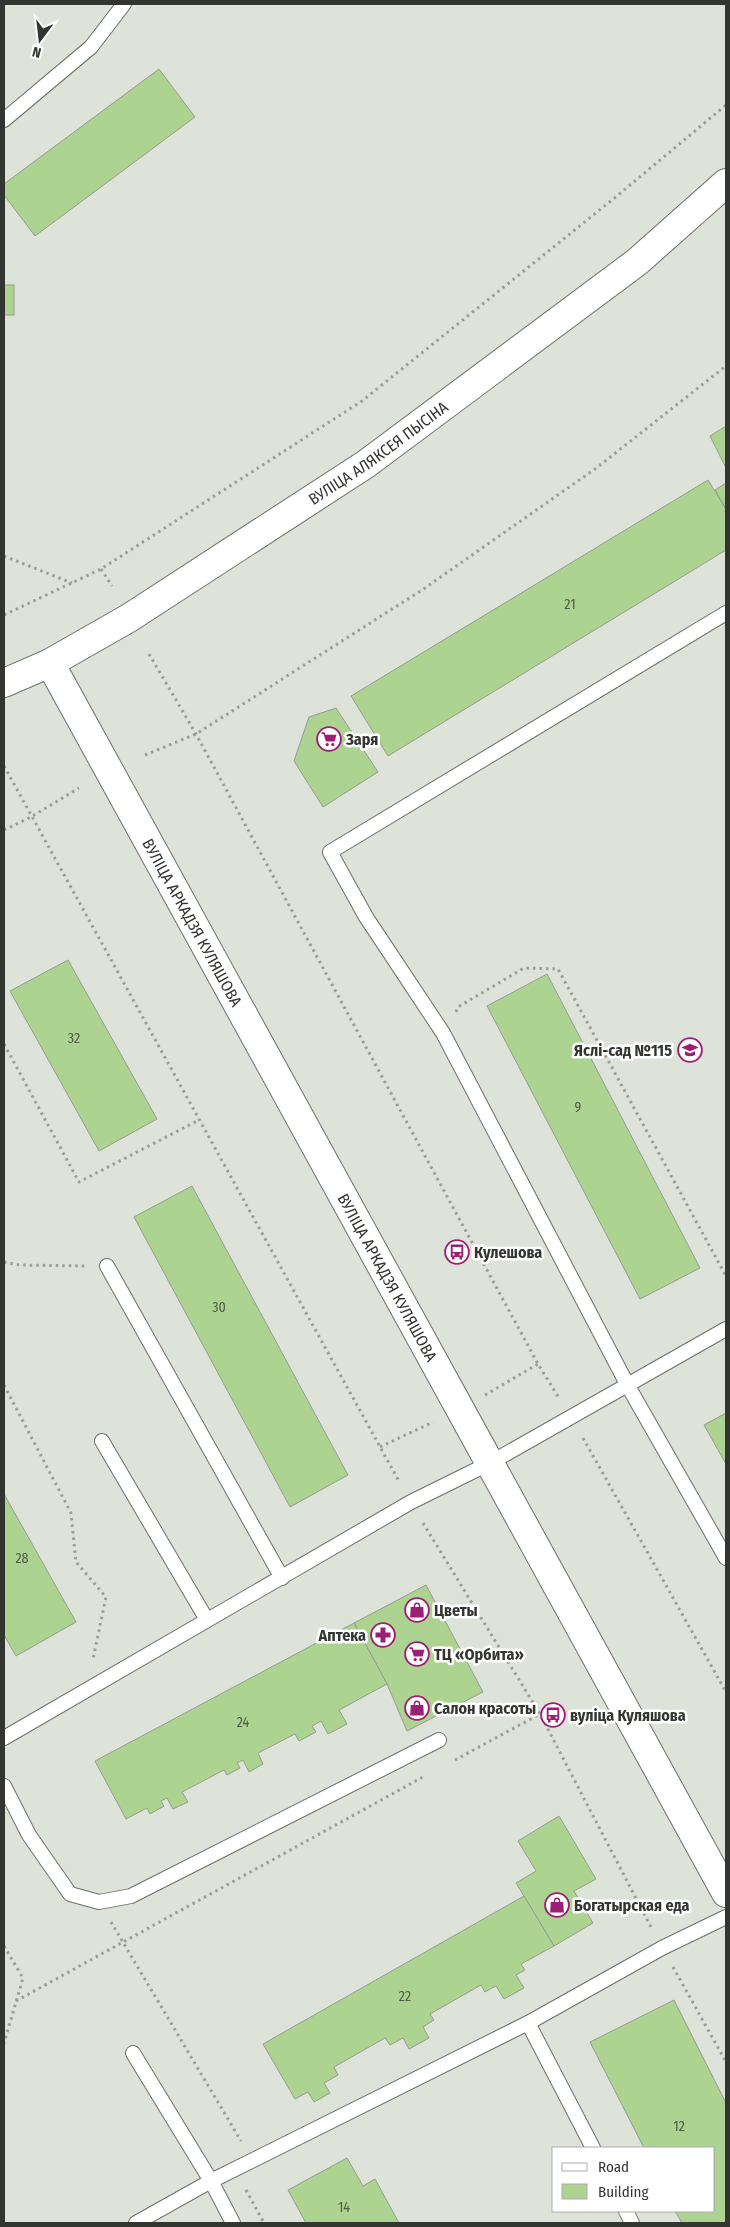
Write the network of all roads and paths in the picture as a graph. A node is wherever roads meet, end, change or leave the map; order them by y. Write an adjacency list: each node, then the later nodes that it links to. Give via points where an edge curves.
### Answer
1 (124, 4): 3 (lane, via 91,48)
2 (726, 105): 7 (path, via 362,401)
3 (4, 120)
4 (726, 183): 13 (main road, ВУЛІЦА АЛЯКСЕЯ ПЫСІНА, via 637,262 366,464 129,618)
5 (726, 366): 15 (path, via 595,469 422,590)
6 (4, 556): 8 (path)
7 (101, 569): 8 (path); 9 (path)
8 (72, 583): 11 (path)
9 (112, 586)
10 (726, 613): 21 (lane, via 330,852 366,917)
11 (4, 615)
12 (150, 654): 15 (path)
13 (50, 663): 14 (main road, ВУЛІЦА АЛЯКСЕЯ ПЫСІНА); 32 (main road, ВУЛІЦА АРКАДЗЯ КУЛЯШОВА)
14 (4, 683)
15 (196, 734): 16 (path); 30 (path, via 538,1364)
16 (144, 755)
17 (4, 766): 19 (path)
18 (79, 788): 19 (path)
19 (31, 817): 20 (path); 23 (path)
20 (4, 830)
21 (443, 1033): 26 (path, via 458,1007 524,968 558,968); 29 (lane)
22 (4, 1044): 23 (path, via 79,1182)
23 (199, 1120): 33 (path)
24 (4, 1262): 25 (path)
25 (107, 1266): 35 (lane)
26 (726, 1276)
27 (726, 1329): 29 (lane)
28 (4, 1385): 37 (path, via 71,1513 76,1562 106,1597)
29 (628, 1386): 30 (lane); 34 (lane)
30 (572, 1418): 32 (lane); 38 (path)
31 (102, 1441): 36 (lane)
32 (490, 1463): 33 (lane); 45 (main road, ВУЛІЦА АРКАДЗЯ КУЛЯШОВА)
33 (411, 1502): 35 (lane); 39 (path)
34 (726, 1558)
35 (282, 1578): 36 (lane)
36 (207, 1620): 37 (lane)
37 (86, 1690): 40 (lane)
38 (726, 1692)
39 (540, 1714): 42 (path); 50 (path)
40 (4, 1738)
41 (439, 1740): 46 (lane, via 131,1896)
42 (453, 1761)
43 (427, 1775): 48 (path)
44 (4, 1786): 46 (lane, via 28,1835 70,1894)
45 (726, 1893)
46 (99, 1902): 48 (path)
47 (726, 1917): 50 (lane)
48 (122, 1941): 51 (path); 57 (path)
49 (4, 1946): 51 (path, via 23,1978)
50 (662, 1948): 52 (lane); 55 (path)
51 (16, 2001): 53 (path)
52 (528, 2022): 56 (lane); 57 (lane)
53 (4, 2043)
54 (133, 2053): 59 (lane)
55 (726, 2062)
56 (592, 2147)
57 (252, 2161): 58 (lane)
58 (235, 2169): 59 (lane); 62 (path)
59 (211, 2181): 60 (lane); 61 (lane)
60 (136, 2223)
61 (233, 2223)
62 (264, 2223)

